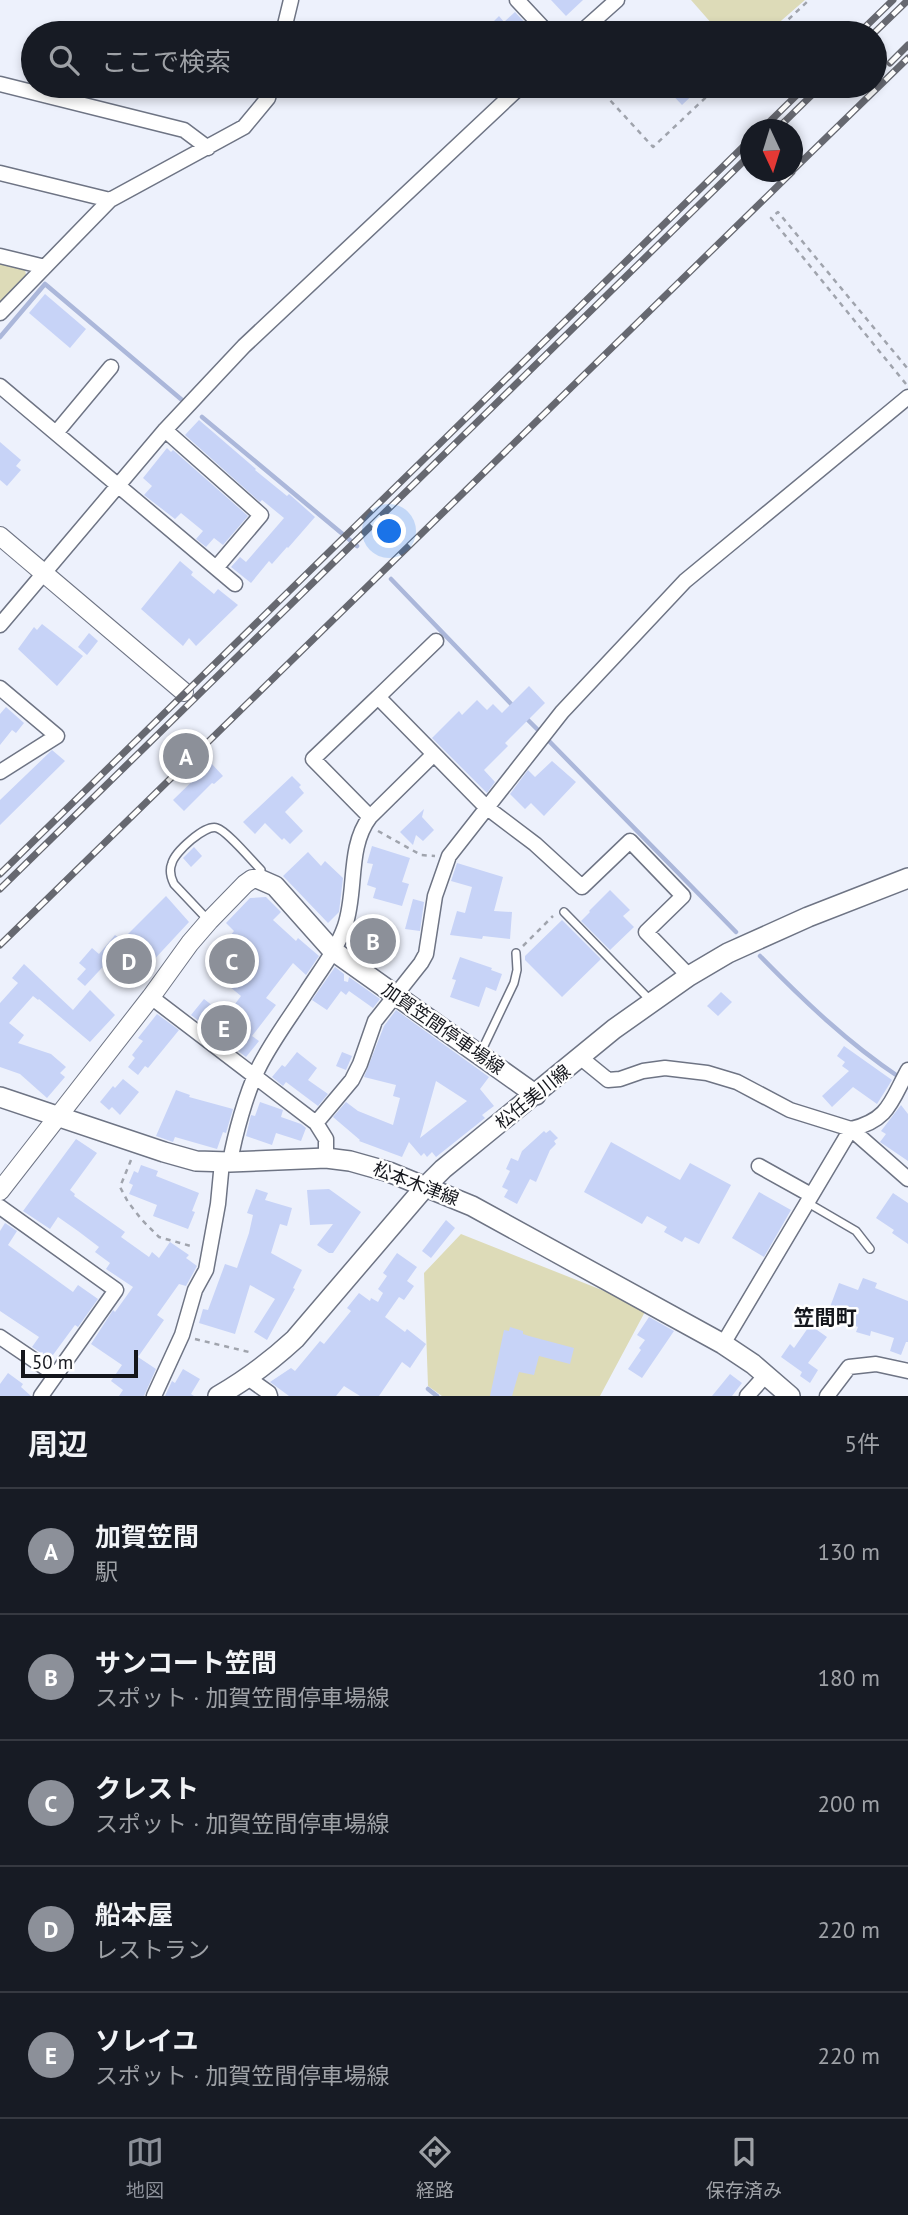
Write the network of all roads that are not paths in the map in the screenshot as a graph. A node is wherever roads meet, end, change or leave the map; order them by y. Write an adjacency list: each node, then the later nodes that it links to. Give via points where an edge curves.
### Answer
1 (291, 0): 4 (street)
2 (517, 0): 5 (street)
3 (617, 0): 6 (street)
4 (286, 21)
5 (537, 21)
6 (593, 21)
7 (0, 85): 8 (street)
8 (21, 90)
9 (53, 98): 12 (street, via 184,130)
10 (268, 98): 12 (street, via 244,127)
11 (508, 98): 21 (street, via 244,346)
12 (208, 148): 14 (street)
13 (0, 173): 14 (street)
14 (110, 200): 16 (street)
15 (0, 256): 16 (street)
16 (45, 267): 17 (street)
17 (0, 313)
18 (111, 367): 22 (street)
19 (0, 386): 22 (street)
20 (908, 397): 35 (street, via 685,581 562,712)
21 (165, 430): 23 (street); 25 (street, via 261,515)
22 (56, 433): 23 (street)
23 (117, 486): 25 (street); 26 (street)
24 (0, 536): 26 (street)
25 (216, 568): 27 (street)
26 (45, 574): 28 (street); 31 (street)
27 (235, 584)
28 (0, 625)
29 (436, 641): 32 (street)
30 (0, 688): 34 (street, via 57,736)
31 (184, 692)
32 (378, 697): 33 (street); 36 (street, via 313,759)
33 (434, 754): 35 (street); 36 (street)
34 (0, 772)
35 (486, 807): 43 (street, via 582,887 630,841 683,896 646,932); 44 (street, via 449,856 435,896 426,954)
36 (367, 820): 41 (street, via 356,850 345,926)
37 (908, 878): 43 (main road, 松任美川線, via 808,917)
38 (259, 879): 40 (street, via 252,879); 40 (lane, via 261,870 222,831 203,830 176,854 171,877); 41 (main road, 加賀笠間停車場線, via 275,886)
39 (564, 912): 46 (lane)
40 (209, 920): 45 (street)
41 (332, 950): 44 (main road, 加賀笠間停車場線); 50 (street)
42 (516, 953): 47 (lane, via 514,983)
43 (689, 976): 46 (main road, 松任美川線)
44 (397, 996): 51 (main road, 加賀笠間停車場線); 54 (street, via 375,1021 352,1080)
45 (151, 997): 50 (street); 53 (street)
46 (651, 1001): 48 (main road, 松任美川線)
47 (482, 1050)
48 (581, 1058): 51 (main road, 松任美川線); 55 (street, via 608,1080 665,1068 707,1073 749,1087 797,1113)
49 (908, 1069): 55 (street, via 889,1107 875,1121)
50 (255, 1076): 54 (street); 57 (street)
51 (536, 1095): 60 (main road, 松任美川線)
52 (0, 1097): 53 (main road, 松本木津線)
53 (58, 1116): 57 (main road, 松本木津線, via 196,1161); 61 (street)
54 (316, 1123): 56 (street, via 326,1139)
55 (851, 1129): 59 (street); 62 (street)
56 (326, 1158): 57 (main road, 松本木津線); 60 (main road, 松本木津線, via 370,1166)
57 (226, 1161): 72 (street, via 206,1270)
58 (759, 1166): 62 (street)
59 (908, 1179)
60 (425, 1187): 66 (main road, 松本木津線, via 465,1202); 70 (main road, 松任美川線, via 295,1339)
61 (0, 1191)
62 (809, 1199): 64 (lane, via 856,1231); 66 (street)
63 (0, 1207): 68 (street, via 116,1290)
64 (870, 1249)
65 (0, 1337): 68 (street)
66 (723, 1344): 69 (main road, 松本木津線)
67 (908, 1371): 77 (street, via 876,1364 849,1367)
68 (56, 1375): 71 (street)
69 (766, 1375): 75 (street); 76 (main road, 松本木津線)
70 (248, 1378): 73 (main road, 松任美川線); 74 (street)
71 (41, 1396)
72 (154, 1396)
73 (218, 1396)
74 (270, 1396)
75 (747, 1396)
76 (790, 1396)
77 (827, 1396)

